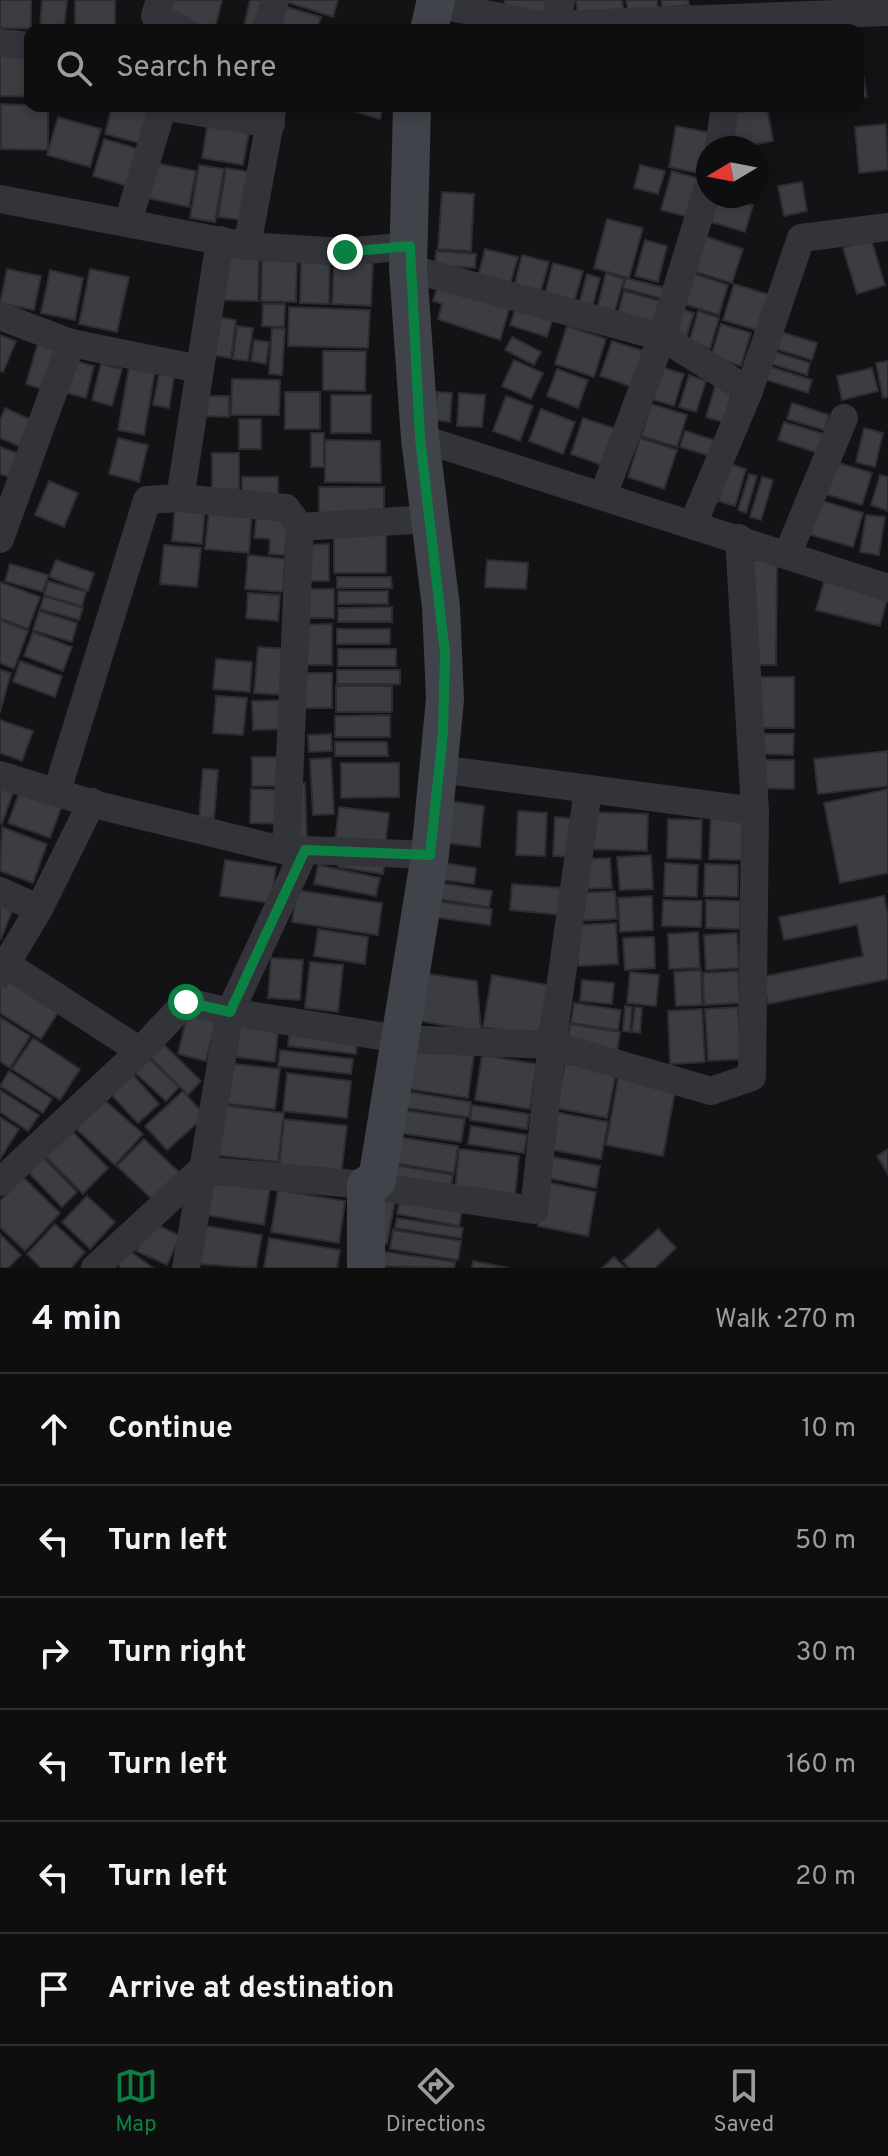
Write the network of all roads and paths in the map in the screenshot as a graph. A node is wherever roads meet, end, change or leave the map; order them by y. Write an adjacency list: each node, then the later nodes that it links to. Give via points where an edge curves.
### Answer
1 (160, 0): 6 (street, via 155,16)
2 (275, 0): 7 (street)
3 (561, 0): 9 (street)
4 (433, 11): 8 (street)
5 (888, 12): 10 (street)
6 (169, 24)
7 (268, 24)
8 (527, 24)
9 (557, 24)
10 (576, 24)
11 (0, 43): 12 (street)
12 (24, 45)
13 (160, 112): 21 (street)
14 (235, 112): 17 (street)
15 (412, 112): 24 (main road)
16 (724, 112): 18 (street)
17 (272, 115): 23 (street)
18 (721, 136)
19 (0, 199): 21 (street)
20 (702, 208): 26 (street)
21 (128, 222): 23 (street)
22 (888, 227): 29 (street, via 801,238)
23 (233, 243): 24 (street); 28 (street)
24 (409, 257): 26 (street); 31 (main road)
25 (0, 316): 27 (street)
26 (662, 337): 29 (street); 32 (street)
27 (71, 343): 28 (street); 38 (street)
28 (199, 369): 33 (street)
29 (749, 391): 35 (street)
30 (844, 418): 39 (street)
31 (420, 438): 32 (street); 34 (main road)
32 (603, 496): 35 (street)
33 (180, 498): 36 (street, via 286,508); 44 (street, via 147,500)
34 (429, 519): 36 (street); 41 (main road, via 445,653)
35 (693, 524): 37 (street)
36 (300, 527): 47 (street)
37 (739, 538): 39 (street); 46 (street)
38 (0, 539)
39 (788, 553): 40 (street)
40 (888, 588)
41 (439, 769): 43 (street); 48 (main road)
42 (0, 775): 44 (street)
43 (588, 790): 46 (street); 54 (street)
44 (57, 791): 45 (street)
45 (92, 802): 47 (street); 50 (street)
46 (755, 811): 54 (street, via 752,1077 711,1091)
47 (296, 850): 48 (street); 52 (street)
48 (430, 855): 53 (main road)
49 (0, 891): 50 (street)
50 (39, 909): 51 (street)
51 (3, 969): 55 (street)
52 (230, 1012): 53 (street); 55 (street, via 186,1002); 56 (street)
53 (399, 1039): 54 (street); 58 (main road, via 377,1180)
54 (552, 1045): 58 (street, via 534,1210)
55 (140, 1051): 57 (street)
56 (201, 1170): 58 (street); 59 (street); 60 (street)
57 (0, 1182)
58 (366, 1185): 61 (main road)
59 (95, 1268)
60 (186, 1268)
61 (366, 1268)

